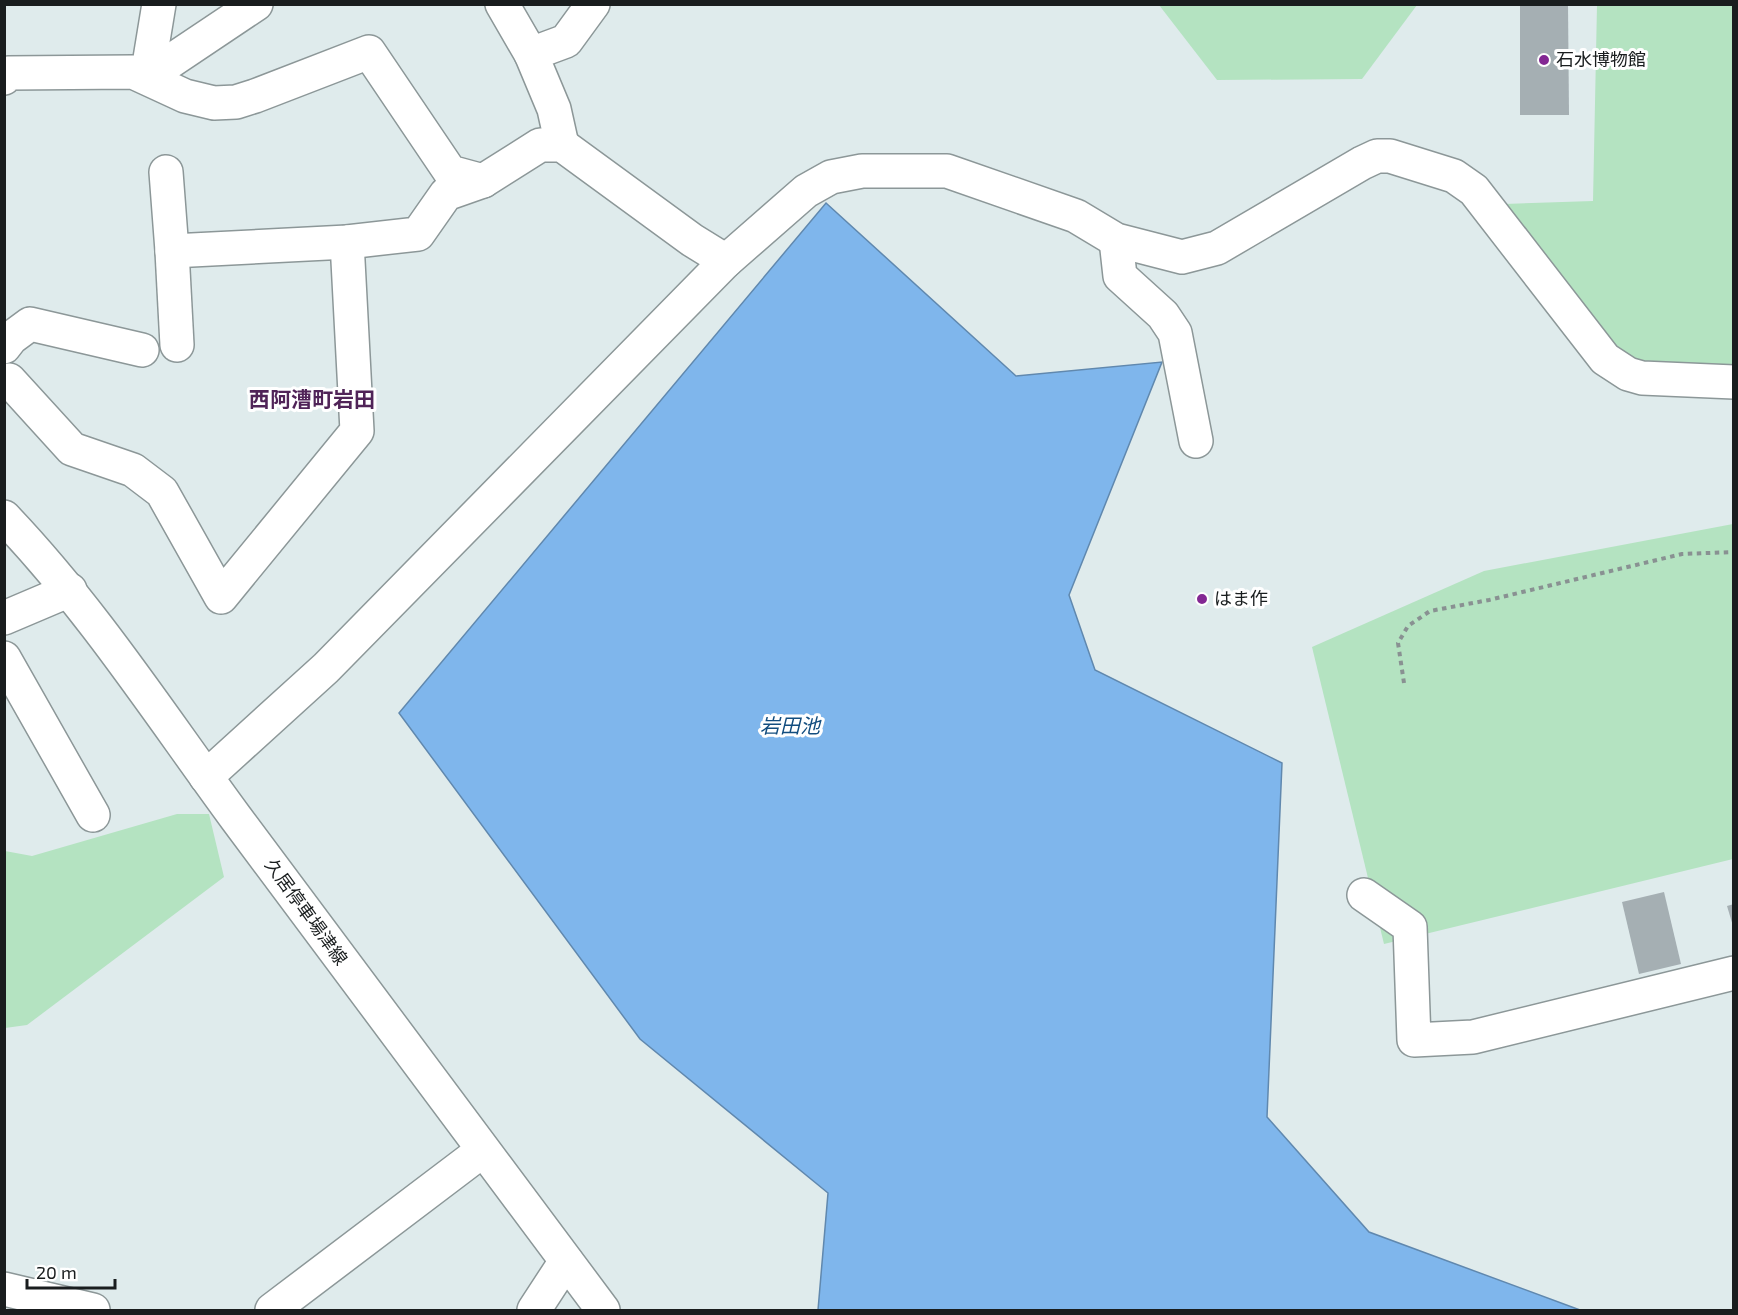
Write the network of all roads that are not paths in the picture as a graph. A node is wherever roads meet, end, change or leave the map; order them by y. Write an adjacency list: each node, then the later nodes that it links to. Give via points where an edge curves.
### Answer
1 (159, 4): 6 (street)
2 (256, 4): 6 (street)
3 (502, 4): 5 (street)
4 (593, 4): 5 (street, via 566,41)
5 (531, 54): 8 (street, via 554,109)
6 (147, 77): 7 (street, via 133,72 110,72 8,74); 10 (street, via 185,96 214,103 236,102 369,52 450,172)
7 (4, 78)
8 (562, 145): 10 (street, via 540,145); 14 (street)
9 (166, 172): 13 (street)
10 (483, 181): 12 (street, via 446,194 418,234)
11 (1116, 240): 14 (street, via 1076,216 947,171 862,171 831,177 806,191); 19 (street, via 1182,257 1217,248 1362,163 1377,156 1390,156 1454,176 1474,190 1605,358 1628,374); 20 (street, via 1120,276 1163,315 1175,333)
12 (346, 242): 13 (street); 18 (street, via 357,431 221,597 162,492 134,470 72,448)
13 (172, 251): 15 (street)
14 (726, 261): 25 (street, via 326,668)
15 (177, 345)
16 (4, 347): 17 (street, via 30,324)
17 (142, 350)
18 (6, 376)
19 (1734, 382)
20 (1196, 441)
21 (4, 517): 22 (street, 久居停車場津線)
22 (70, 590): 23 (street); 25 (street, 久居停車場津線)
23 (4, 618)
24 (4, 658): 26 (street)
25 (206, 777): 29 (street, 久居停車場津線)
26 (93, 815)
27 (1364, 895): 28 (street, via 1410,927 1414,1040 1473,1037)
28 (1734, 973)
29 (482, 1150): 30 (street, 久居停車場津線); 33 (street)
30 (566, 1261): 34 (street); 35 (street, 久居停車場津線)
31 (4, 1289): 32 (street)
32 (93, 1311)
33 (272, 1311)
34 (534, 1311)
35 (603, 1311)

